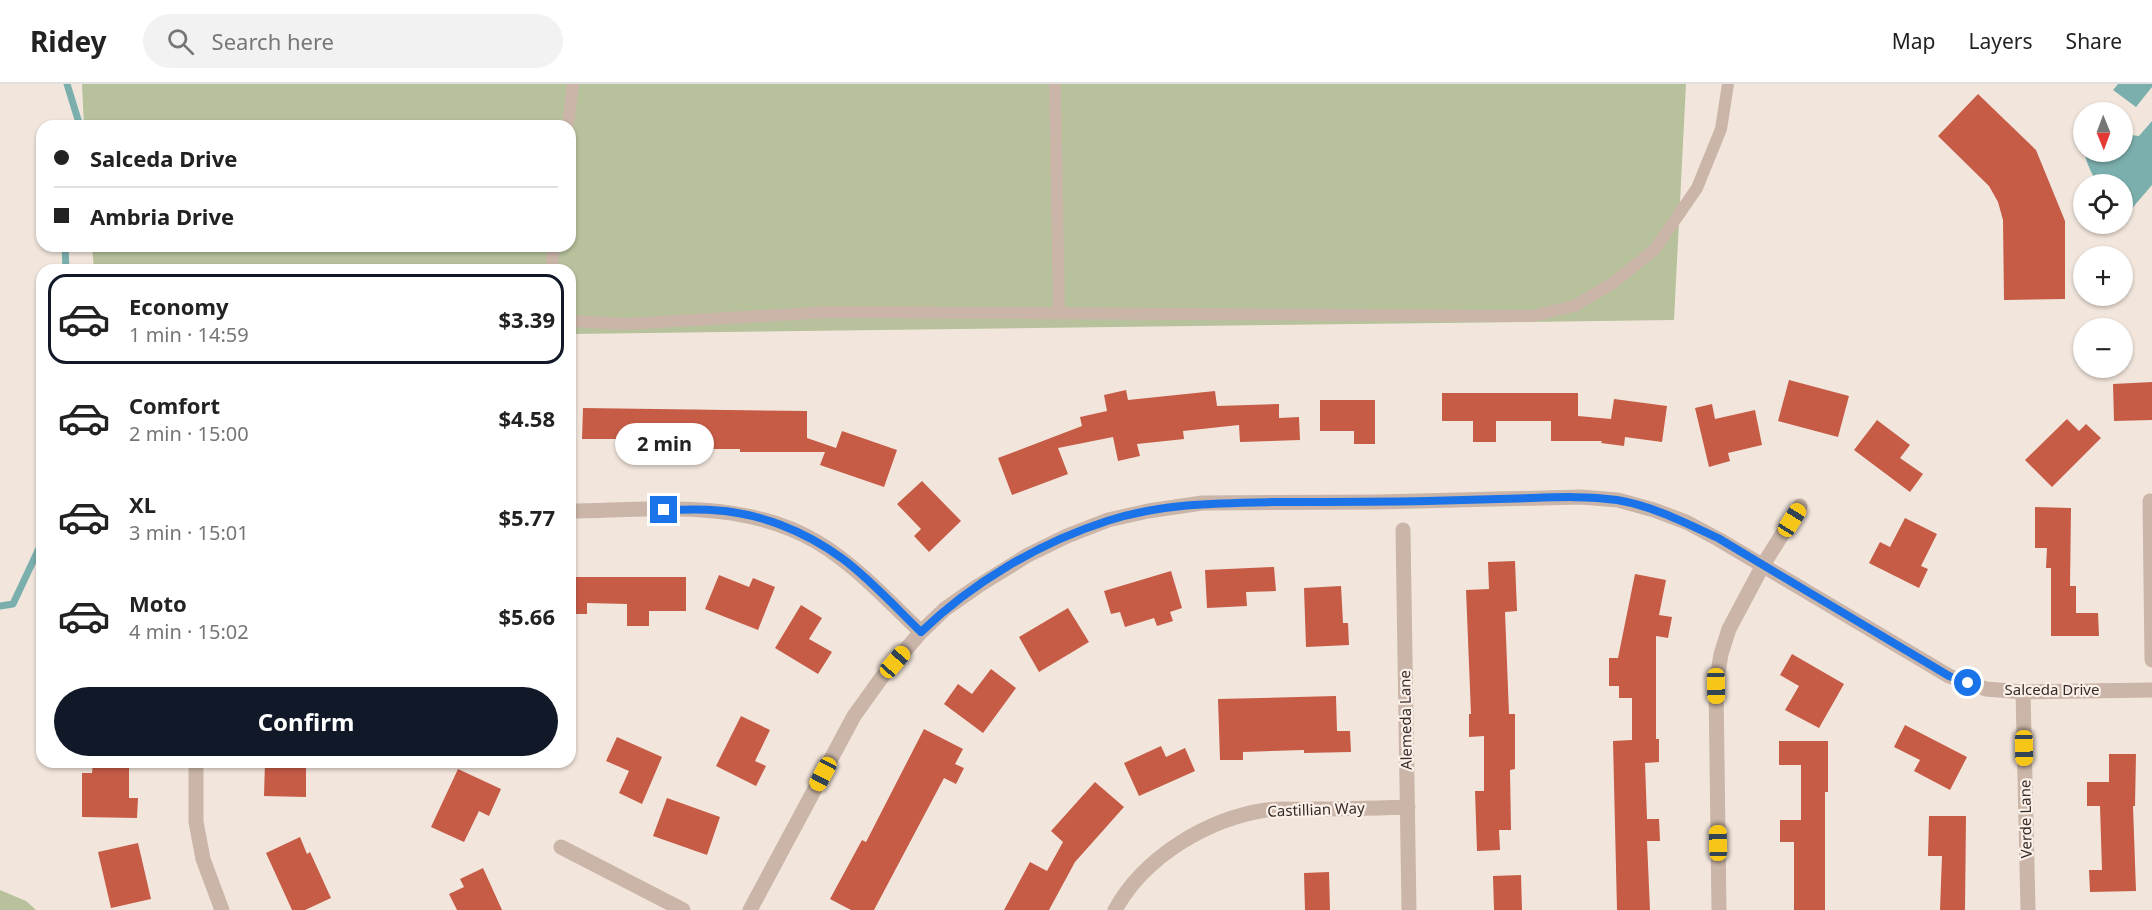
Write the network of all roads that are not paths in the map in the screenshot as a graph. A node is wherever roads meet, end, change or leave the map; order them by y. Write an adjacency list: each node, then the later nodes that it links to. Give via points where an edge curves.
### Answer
1 (573, 84): 4 (lane)
2 (1055, 84): 5 (lane)
3 (1728, 84): 5 (lane, via 1720,129 1697,188 1655,249 1613,283 1574,306 1532,316)
4 (569, 120)
5 (1059, 313): 6 (lane, via 829,312 626,324)
6 (576, 321)
7 (2150, 501): 13 (street)
8 (1800, 506): 11 (street)
9 (576, 511): 12 (street, via 711,510 746,514 781,525 845,560)
10 (1403, 530): 17 (street, Alemeda Lane)
11 (1763, 565): 12 (street, Salceda Drive, via 1686,522 1618,500 1581,497 1202,503 1108,520 1067,536 978,586); 15 (street, Salceda Drive, via 1949,676 1986,689); 24 (street, via 1729,629 1716,686)
12 (921, 632): 21 (street, Salceda Drive, via 854,716)
13 (2152, 660)
14 (2152, 690): 15 (street, Salceda Drive)
15 (2023, 692): 25 (street, Verde Lane)
16 (196, 768): 19 (street, via 196,822 203,859)
17 (1408, 807): 22 (street, Castillian Way, via 1267,810 1232,819 1170,849 1141,875); 23 (street, Alemeda Lane)
18 (561, 847): 20 (street)
19 (222, 910)
20 (683, 910)
21 (750, 910)
22 (1115, 910)
23 (1409, 910)
24 (1719, 910)
25 (2028, 910)

